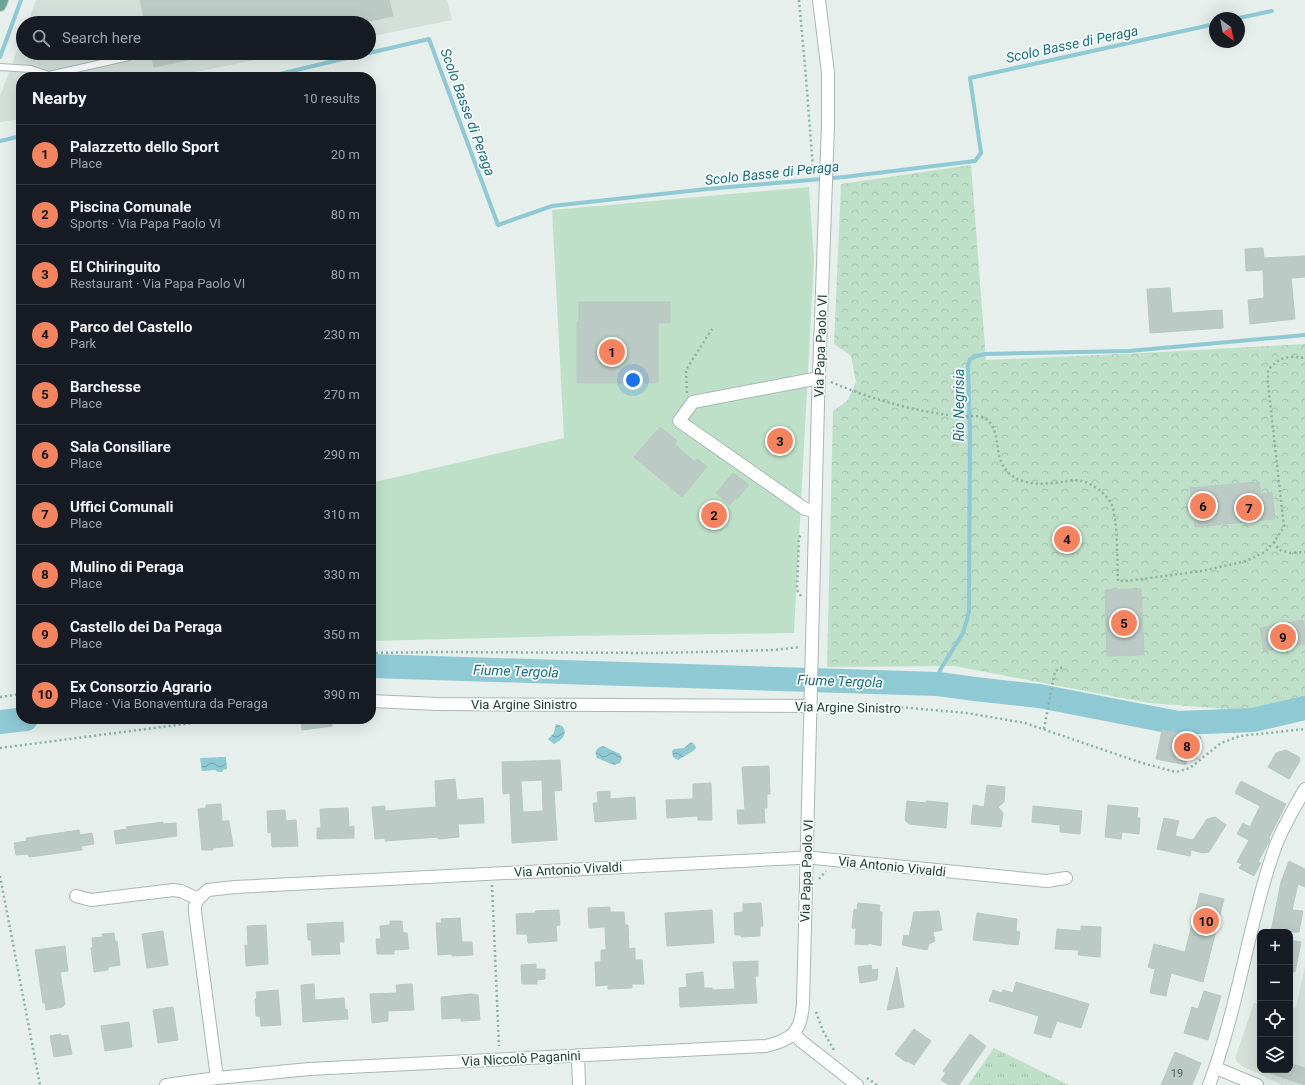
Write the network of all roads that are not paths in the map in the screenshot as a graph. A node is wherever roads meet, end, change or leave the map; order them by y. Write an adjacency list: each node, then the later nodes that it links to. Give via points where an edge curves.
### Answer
1 (2, 0): 3 (main road)
2 (819, 0): 8 (street, Via Papa Paolo VI, via 828,73 827,186)
3 (0, 5)
4 (116, 60): 7 (lane)
5 (2, 67): 6 (lane)
6 (40, 72)
7 (62, 72)
8 (819, 378): 9 (street, Via Papa Paolo VI); 9 (street, via 693,402 679,421 805,509)
9 (815, 511): 11 (street, Via Papa Paolo VI, via 811,693)
10 (376, 701): 11 (street, Via Argine Sinistro)
11 (816, 707): 13 (street, Via Papa Paolo VI)
12 (1305, 789): 19 (street, via 1288,816 1261,890)
13 (807, 858): 14 (street, Via Antonio Vivaldi, via 1012,879 1047,881); 16 (street, Via Antonio Vivaldi, via 236,887 208,890); 17 (street, Via Papa Paolo VI, via 802,1016 800,1026)
14 (1066, 878)
15 (76, 896): 16 (street, via 91,900 173,890)
16 (198, 899): 20 (street, via 195,912)
17 (794, 1034): 18 (street, Via Niccolò Paganini, via 766,1046); 23 (street)
18 (578, 1055): 20 (street, Via Niccolò Paganini, via 309,1069); 22 (street)
19 (1216, 1068): 24 (street); 25 (street)
20 (217, 1078): 21 (street, Via Niccolò Paganini)
21 (166, 1085)
22 (580, 1085)
23 (857, 1085)
24 (1209, 1085)
25 (1257, 1085)

